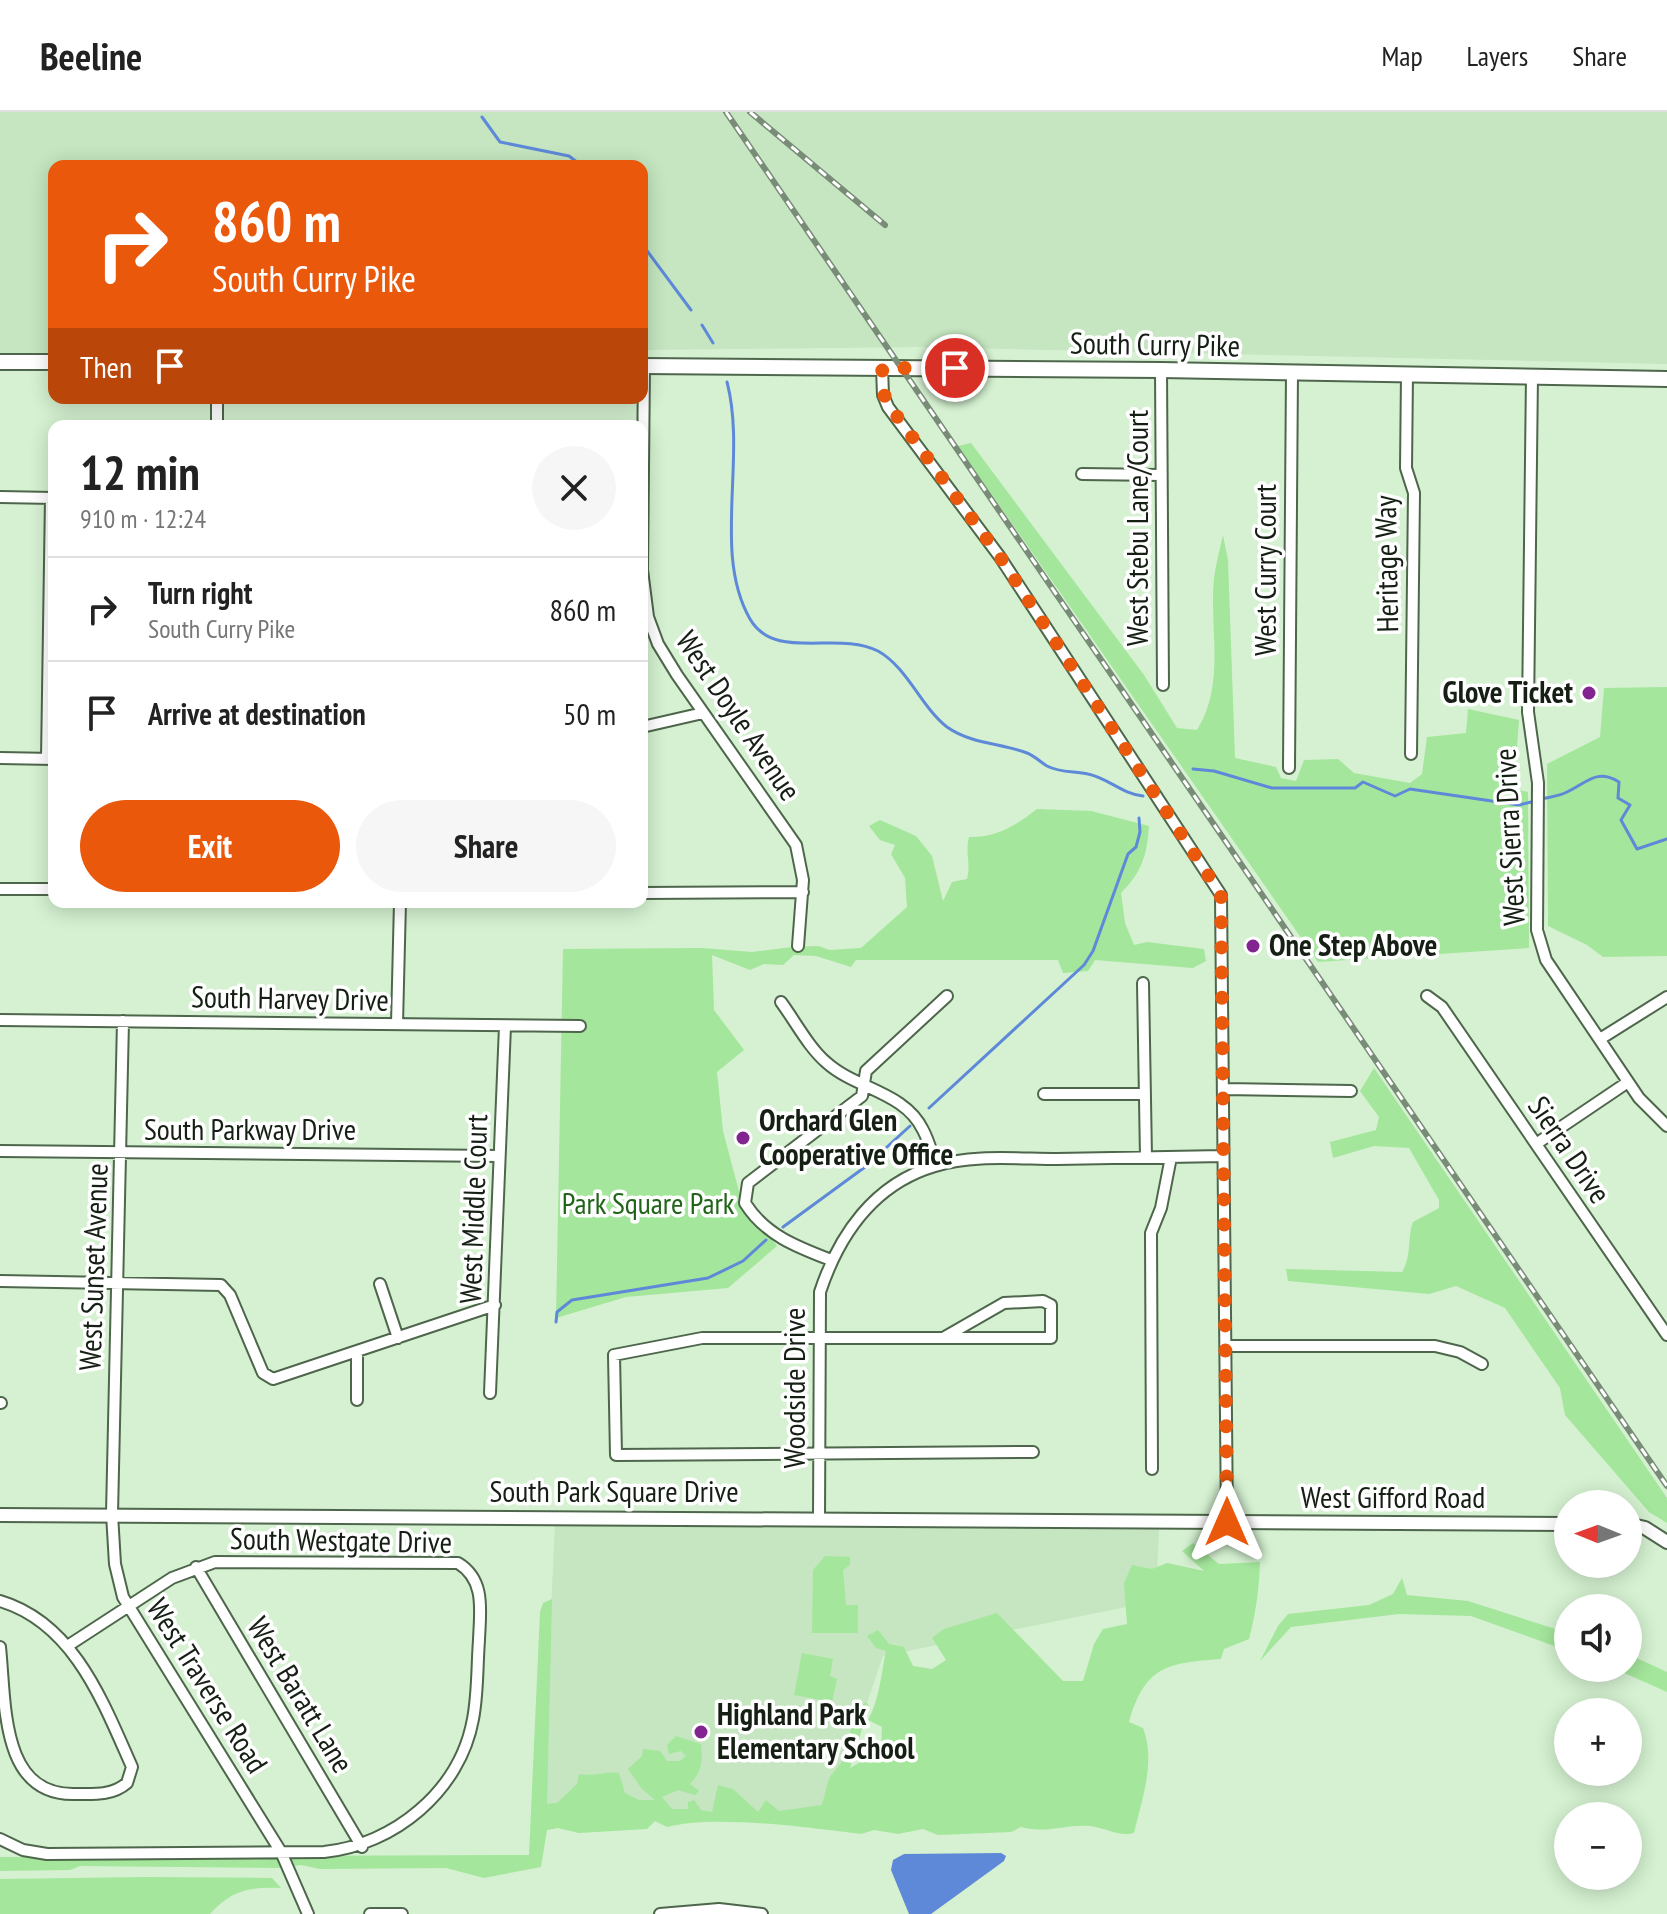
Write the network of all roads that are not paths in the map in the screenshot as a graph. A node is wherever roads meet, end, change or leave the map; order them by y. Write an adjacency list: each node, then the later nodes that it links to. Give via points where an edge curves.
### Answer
1 (0, 362): 2 (main road)
2 (48, 362)
3 (648, 366): 4 (main road, South Curry Pike)
4 (882, 368): 5 (main road, South Curry Pike); 41 (street, via 888,407 1000,557 1221,895)
5 (1161, 370): 6 (main road, South Curry Pike); 11 (street, West Stebu Lane/Court)
6 (1292, 372): 7 (main road, South Curry Pike); 21 (street, West Curry Court)
7 (1407, 374): 8 (main road, South Curry Pike); 18 (street, Heritage Way, via 1406,468 1414,493)
8 (1532, 375): 9 (main road, South Curry Pike); 38 (street, West Sierra Drive, via 1528,712 1538,794 1537,930 1542,950)
9 (1667, 379)
10 (1082, 474): 11 (street)
11 (1161, 475): 15 (street, West Stebu Lane/Court)
12 (0, 497): 13 (street)
13 (48, 498)
14 (648, 617): 16 (street, West Doyle Avenue, via 658,644)
15 (1163, 685)
16 (703, 713): 17 (street); 24 (street, West Doyle Avenue, via 789,832 800,856)
17 (648, 726)
18 (1411, 754)
19 (0, 758): 20 (street)
20 (48, 759)
21 (1289, 768)
22 (0, 889): 23 (street)
23 (48, 889)
24 (803, 892): 25 (street); 27 (street, West Doyle Avenue)
25 (648, 893)
26 (400, 908): 35 (street)
27 (798, 946)
28 (1143, 983): 44 (street)
29 (947, 996): 40 (street, via 866,1071)
30 (1427, 996): 46 (street, Sierra Drive, via 1442,1007)
31 (1667, 997): 38 (street)
32 (781, 1002): 40 (street, via 825,1062)
33 (0, 1020): 34 (street, South Harvey Drive)
34 (123, 1021): 35 (street, South Harvey Drive); 48 (street, West Sunset Avenue)
35 (397, 1024): 36 (street, South Harvey Drive)
36 (505, 1026): 37 (street, South Harvey Drive); 49 (street, West Middle Court)
37 (580, 1026)
38 (1600, 1039): 39 (street, West Sierra Drive)
39 (1628, 1082): 45 (street, West Sierra Drive); 46 (street)
40 (863, 1087): 53 (street, via 893,1098 911,1112); 54 (street, via 862,1096 748,1183 745,1203 766,1228 785,1242)
41 (1224, 1089): 42 (street); 50 (street)
42 (1351, 1091)
43 (1044, 1094): 44 (street)
44 (1145, 1094): 51 (street)
45 (1667, 1126)
46 (1536, 1144): 59 (street, Sierra Drive)
47 (0, 1151): 48 (street, South Parkway Drive)
48 (121, 1153): 49 (street, South Parkway Drive); 56 (street, West Sunset Avenue)
49 (499, 1156): 58 (street, West Middle Court)
50 (1223, 1156): 52 (street); 63 (street)
51 (1146, 1157): 52 (street); 53 (street)
52 (1171, 1157): 70 (street, via 1151,1233)
53 (936, 1165): 54 (street, Woodside Drive, via 881,1194 858,1217)
54 (831, 1260): 61 (street, Woodside Drive, via 820,1292)
55 (0, 1281): 56 (street)
56 (117, 1283): 64 (street, via 225,1287 269,1378); 71 (street, West Sunset Avenue)
57 (380, 1284): 60 (street)
58 (495, 1305): 60 (street); 66 (street, West Middle Court)
59 (1667, 1335)
60 (398, 1338): 64 (street)
61 (817, 1338): 62 (street); 69 (street, Woodside Drive); 69 (street, via 702,1338 614,1355 614,1369 616,1455)
62 (943, 1338): 62 (street, via 1004,1303 1051,1305 1051,1338)
63 (1226, 1346): 65 (street, via 1435,1346); 74 (street)
64 (357, 1351): 67 (street)
65 (1482, 1364)
66 (490, 1393)
67 (357, 1400)
68 (1033, 1452): 69 (street)
69 (819, 1453): 73 (street, Woodside Drive)
70 (1152, 1469)
71 (112, 1514): 72 (street, South Park Square Drive); 73 (street, South Park Square Drive); 80 (street, West Traverse Road, via 118,1583)
72 (0, 1515)
73 (819, 1519): 74 (street, South Park Square Drive)
74 (1227, 1522): 75 (street, West Gifford Road)
75 (1554, 1524)
76 (1642, 1527): 77 (street)
77 (1667, 1542)
78 (196, 1567): 80 (street, South Westgate Drive); 84 (street, West Baratt Lane); 84 (street, South Westgate Drive, via 239,1560 458,1563 471,1571 478,1583 480,1621 473,1721 462,1750 434,1797 393,1831)
79 (0, 1601): 81 (street, via 39,1618)
80 (129, 1606): 81 (street, South Westgate Drive); 85 (street, West Traverse Road)
81 (69, 1645): 82 (street, via 132,1767 127,1783 108,1793 51,1793 22,1774 12,1745)
82 (0, 1647)
83 (0, 1839): 85 (street, South Westgate Drive, via 47,1854)
84 (362, 1847): 85 (street, South Westgate Drive)
85 (281, 1852): 86 (street, West Traverse Road)
86 (308, 1914)
87 (370, 1914): 88 (street)
88 (402, 1914)
89 (660, 1914): 90 (street, via 719,1909)
90 (762, 1914)

